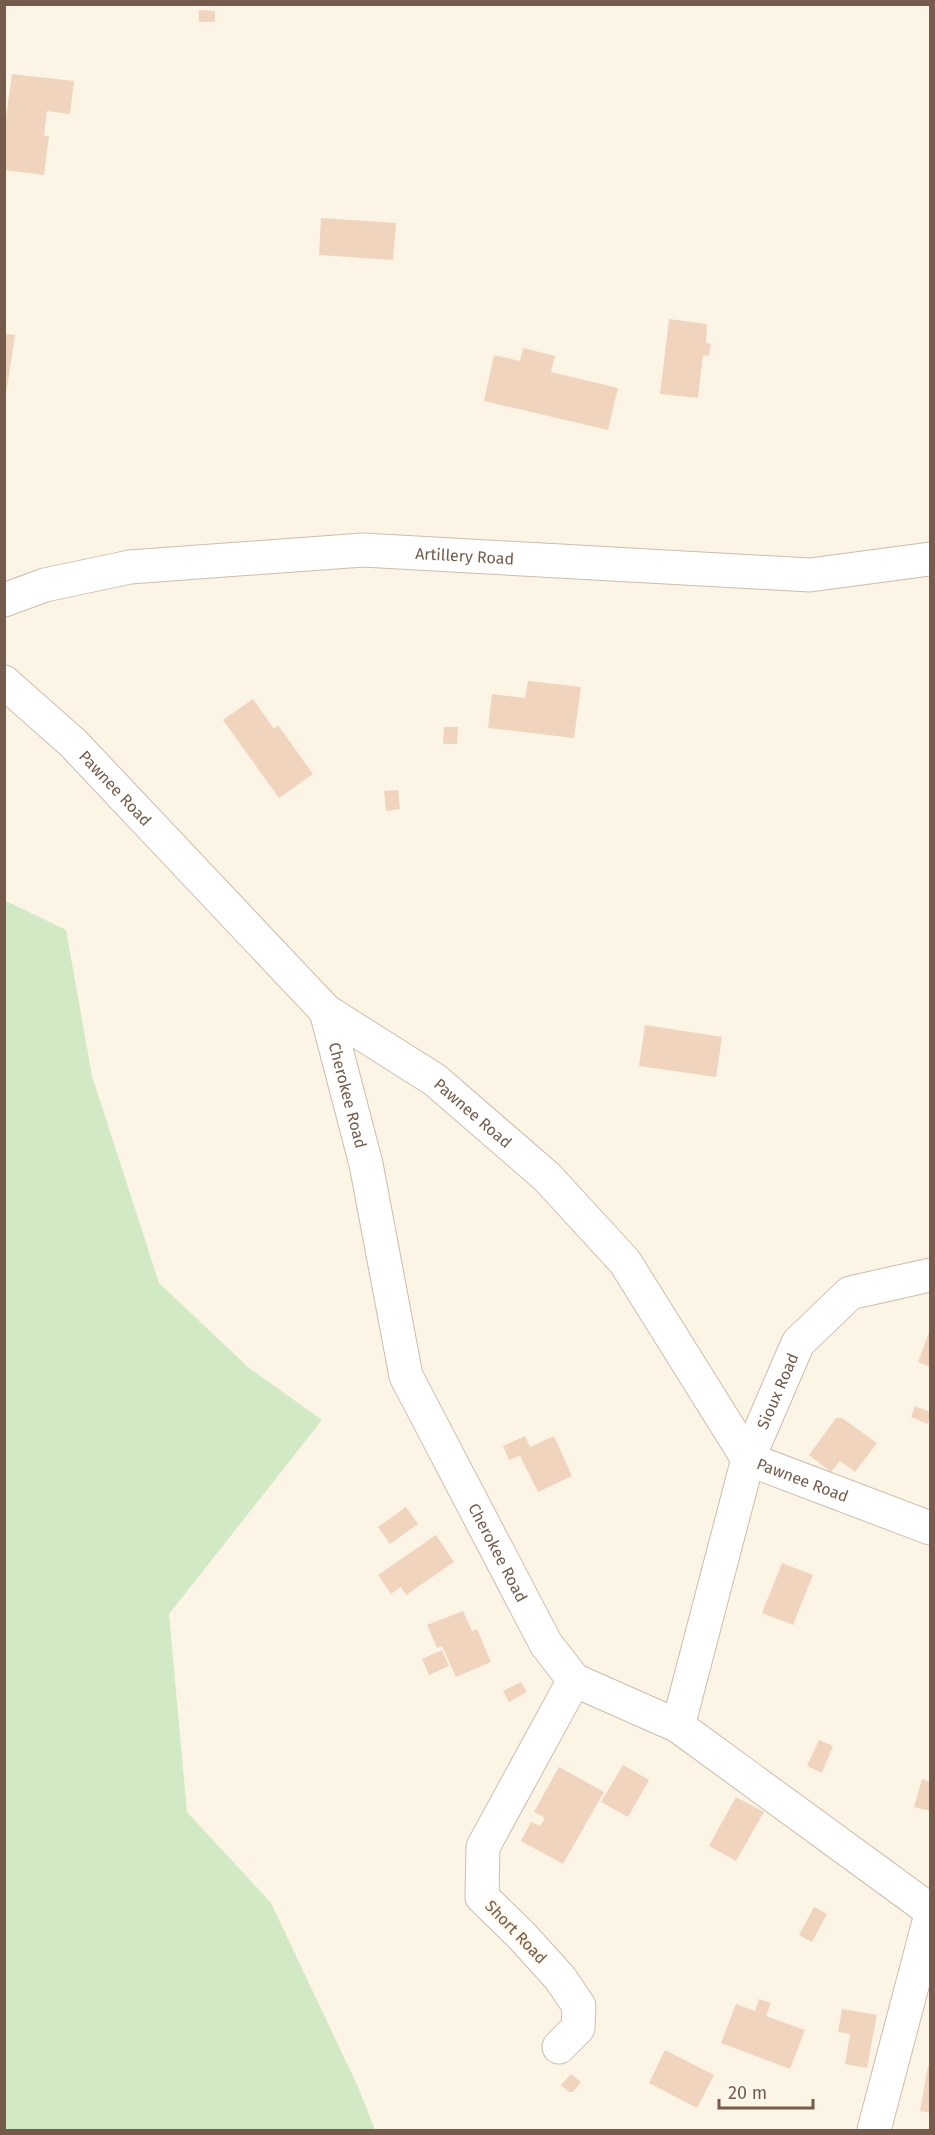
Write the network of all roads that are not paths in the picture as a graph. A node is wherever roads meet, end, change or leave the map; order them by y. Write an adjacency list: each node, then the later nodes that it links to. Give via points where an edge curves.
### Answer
1 (930, 559): 2 (street, Artillery Road, via 810,575 363,550 130,567 45,585)
2 (4, 600)
3 (4, 682): 4 (street, Pawnee Road, via 73,743)
4 (326, 1011): 6 (street, Pawnee Road, via 435,1080 547,1178 625,1262); 8 (street, Cherokee Road, via 366,1164 406,1376 546,1644)
5 (930, 1275): 6 (street, Sioux Road, via 850,1293 798,1343)
6 (748, 1459): 7 (street, Pawnee Road); 9 (street, Sioux Road)
7 (930, 1528)
8 (574, 1680): 9 (street, Cherokee Road); 12 (street, Short Road, via 483,1847 482,1897 560,1978 579,2006 579,2028)
9 (678, 1726): 10 (street, Cherokee Road)
10 (930, 1910)
11 (930, 1918): 13 (street)
12 (560, 2047)
13 (874, 2130)

